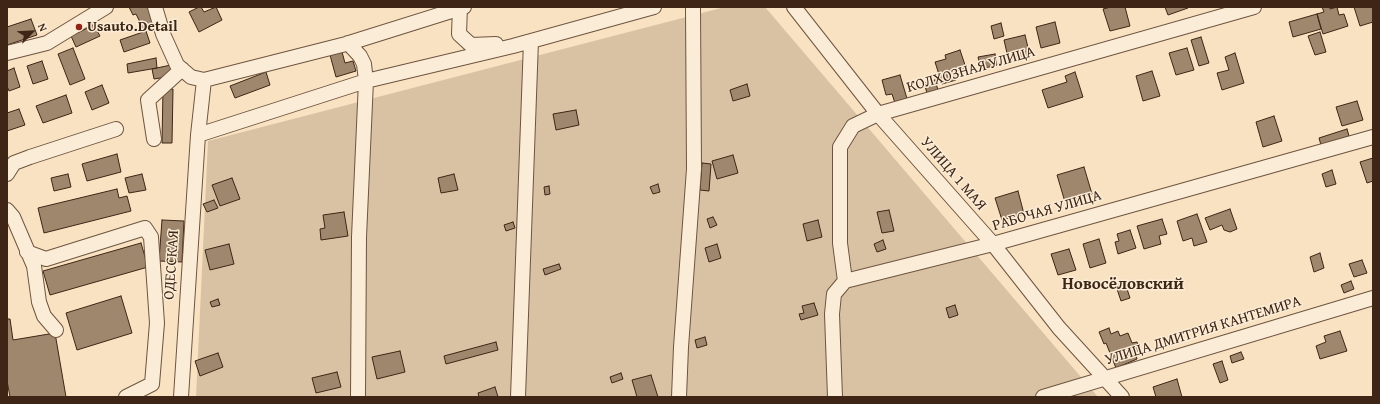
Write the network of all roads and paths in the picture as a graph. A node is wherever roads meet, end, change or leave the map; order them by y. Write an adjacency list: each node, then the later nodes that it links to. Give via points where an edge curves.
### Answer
1 (106, 7): 12 (street, via 47,43)
2 (155, 7): 13 (street, via 162,34 177,65)
3 (461, 7): 10 (street); 11 (street, via 460,34 471,45)
4 (654, 7): 8 (street)
5 (693, 7): 33 (street, via 694,169 681,347)
6 (794, 7): 16 (street, УЛИЦА 1 МАЯ)
7 (1254, 7): 16 (street, КОЛХОЗНАЯ УЛИЦА)
8 (629, 10): 9 (street)
9 (531, 41): 11 (street); 32 (street)
10 (348, 43): 14 (street); 15 (street, via 364,64)
11 (513, 46): 15 (street)
12 (7, 52)
13 (182, 69): 14 (street, via 191,77); 20 (street, via 148,100)
14 (204, 80): 18 (street, ОДЕССКАЯ)
15 (366, 81): 18 (street); 31 (street, via 360,237)
16 (878, 114): 23 (street, УЛИЦА 1 МАЯ); 25 (street, КОЛХОЗНАЯ УЛИЦА, via 853,126 840,146 840,243)
17 (116, 129): 21 (street, via 14,163)
18 (198, 135): 30 (street, ОДЕССКАЯ)
19 (1373, 137): 23 (street, РАБОЧАЯ УЛИЦА)
20 (154, 139)
21 (7, 174)
22 (7, 210): 24 (street, via 13,217)
23 (993, 244): 25 (street, РАБОЧАЯ УЛИЦА); 28 (street, УЛИЦА 1 МАЯ, via 1059,328)
24 (27, 252): 27 (street, via 34,266 39,302 44,316); 29 (street, via 46,259 145,228 151,237 157,323 152,384)
25 (845, 281): 34 (street, via 834,294 832,314)
26 (1373, 298): 28 (street, УЛИЦА ДМИТРИЯ КАНТЕМИРА)
27 (56, 330)
28 (1105, 378): 35 (street, УЛИЦА ДМИТРИЯ КАНТЕМИРА); 36 (street, УЛИЦА 1 МАЯ)
29 (126, 397)
30 (181, 397)
31 (358, 397)
32 (518, 397)
33 (680, 397)
34 (835, 397)
35 (1043, 397)
36 (1122, 397)

